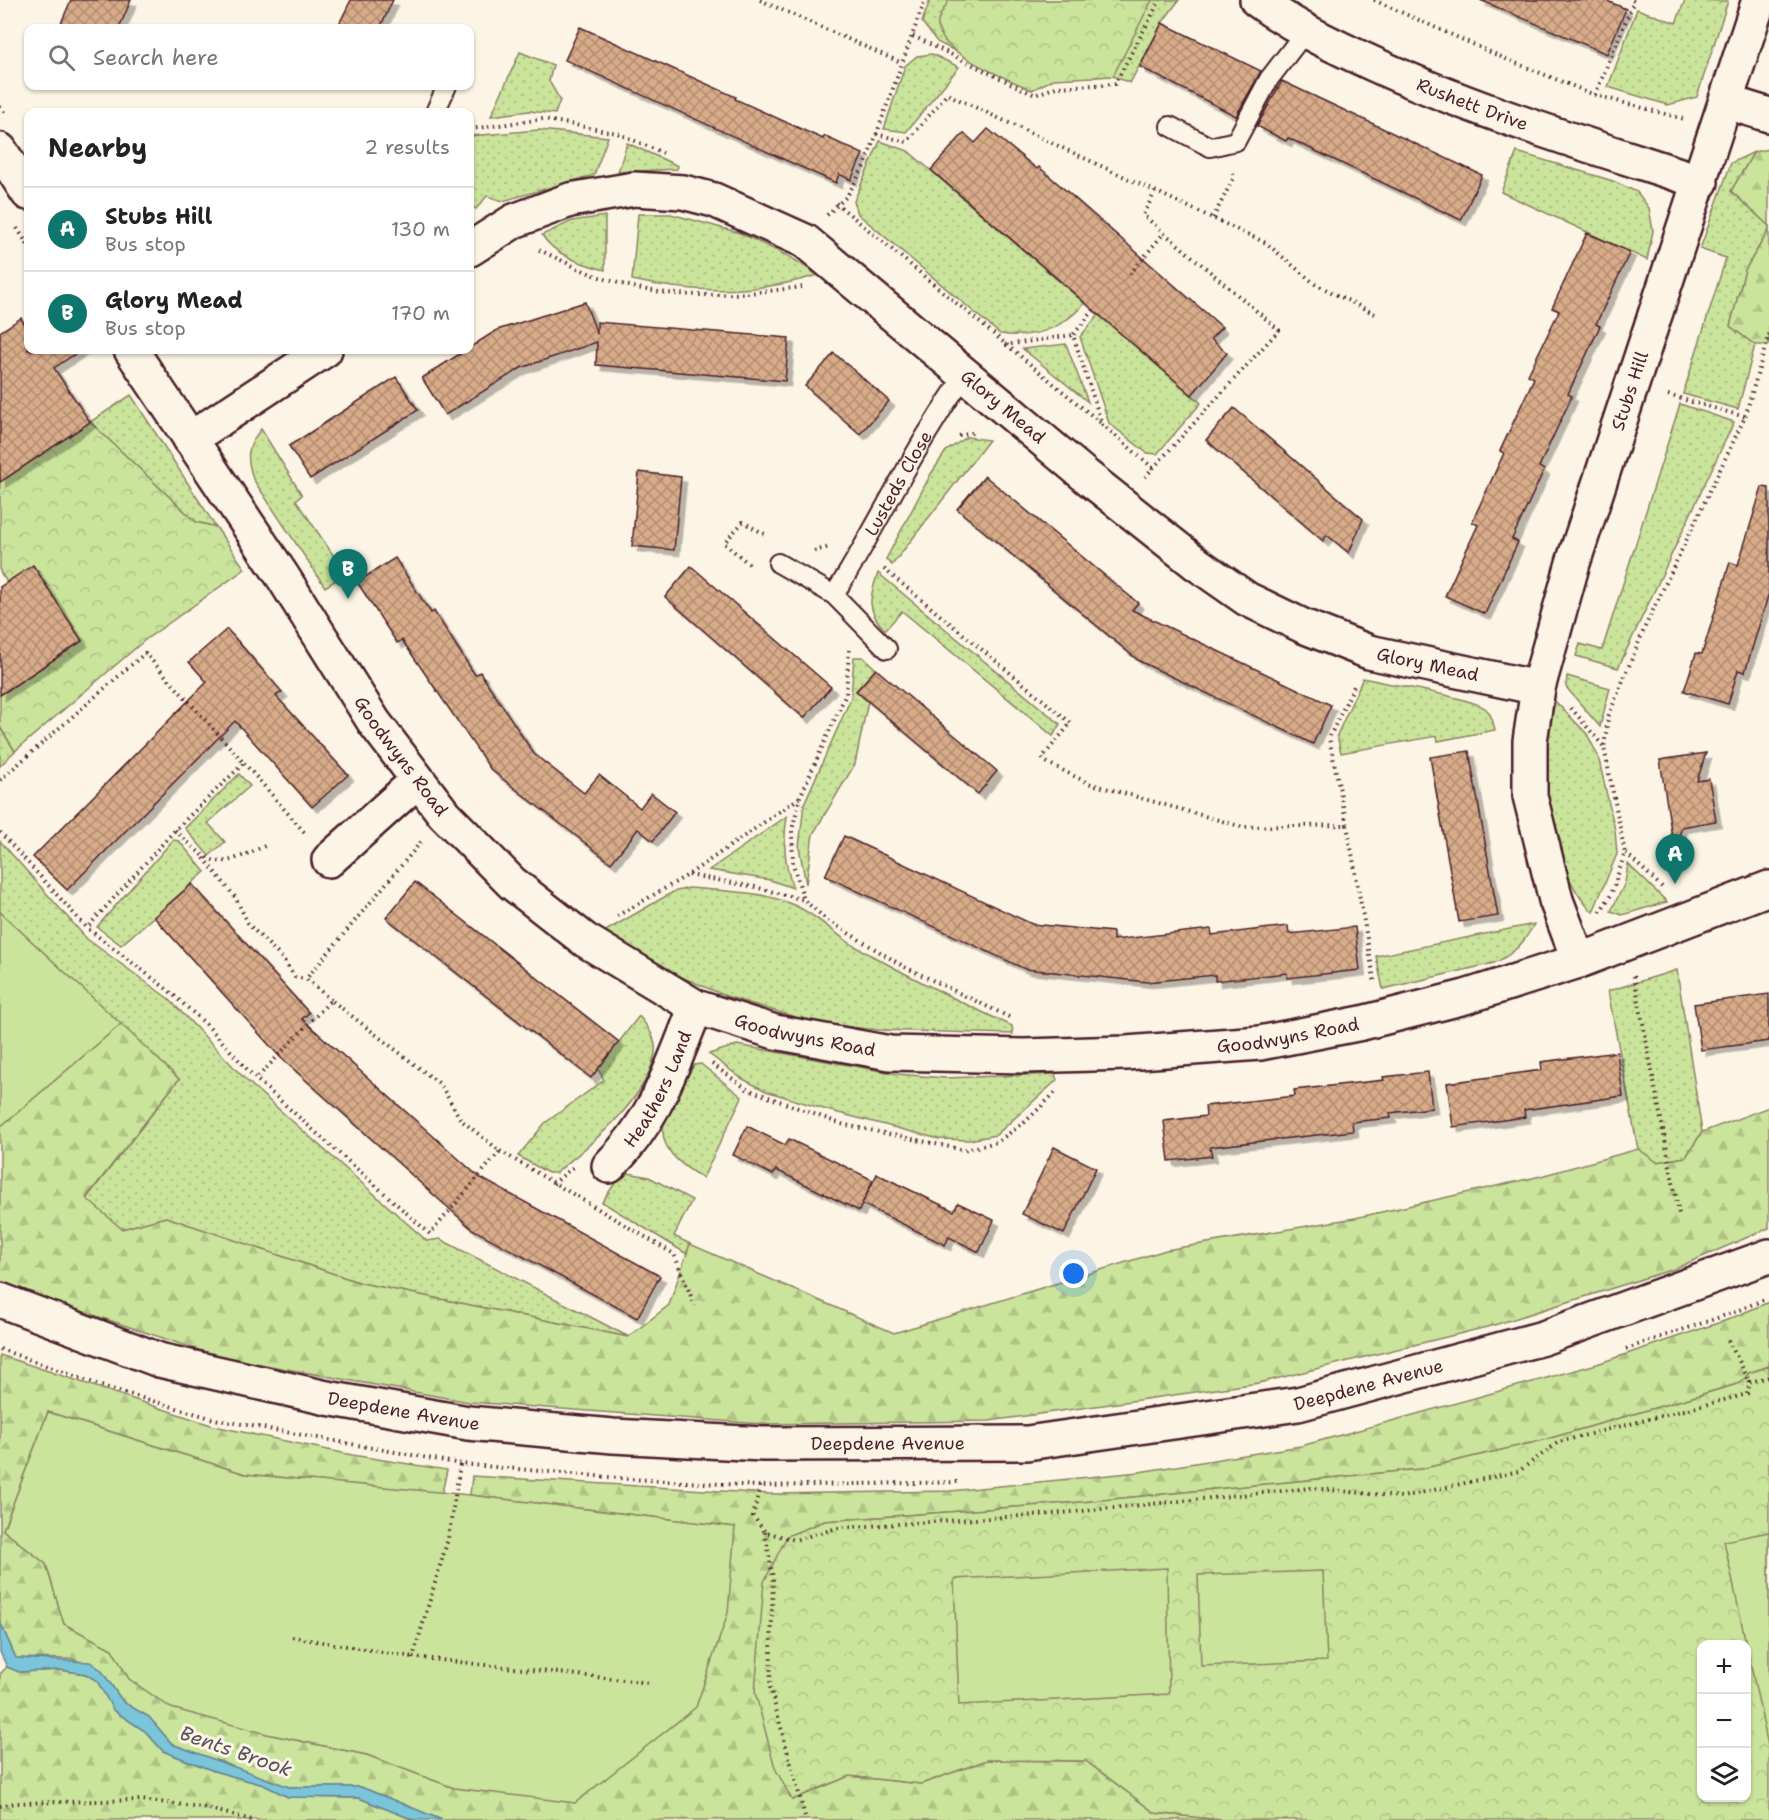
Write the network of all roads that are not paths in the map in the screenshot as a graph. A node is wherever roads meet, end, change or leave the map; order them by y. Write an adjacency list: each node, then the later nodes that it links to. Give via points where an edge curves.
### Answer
1 (1257, 0): 3 (main road, Rushett Drive)
2 (1760, 0): 5 (main road, Stubs Hill)
3 (1305, 32): 8 (lane, via 1269,79 1236,141 1210,147); 11 (main road, Rushett Drive, via 1400,76 1531,128)
4 (445, 90): 6 (lane)
5 (1726, 102): 7 (main road); 11 (main road, Stubs Hill)
6 (437, 108)
7 (1769, 115)
8 (1170, 126)
9 (0, 150): 10 (main road)
10 (24, 180)
11 (1701, 182): 20 (main road, Stubs Hill, via 1573,563)
12 (474, 246): 15 (main road, Glory Mead, via 514,221 570,200 634,189 683,192 714,200 805,241)
13 (134, 354): 16 (main road, Goodwyns Road)
14 (319, 354): 16 (main road)
15 (966, 375): 18 (lane, Lusteds Close, via 917,450); 20 (main road, Glory Mead, via 1197,564 1257,603 1303,627 1370,652)
16 (190, 439): 21 (main road, Goodwyns Road, via 374,722)
17 (778, 563): 18 (lane)
18 (834, 595): 19 (lane)
19 (887, 649)
20 (1538, 688): 24 (main road, Stubs Hill, via 1530,741 1530,796 1556,900)
21 (417, 781): 22 (main road); 25 (main road, Goodwyns Road, via 512,883 585,940)
22 (329, 860)
23 (1769, 888): 24 (main road, Goodwyns Road)
24 (1579, 961): 25 (main road, Goodwyns Road, via 1465,997 1260,1043 1126,1053 890,1053 775,1032)
25 (696, 1007): 26 (main road, Heathers Land, via 652,1111 632,1143)
26 (609, 1166)
27 (1769, 1256): 28 (main road, Deepdene Avenue, via 1543,1338 1298,1404 1027,1443 763,1444 468,1423 327,1398 159,1360)
28 (0, 1300)

